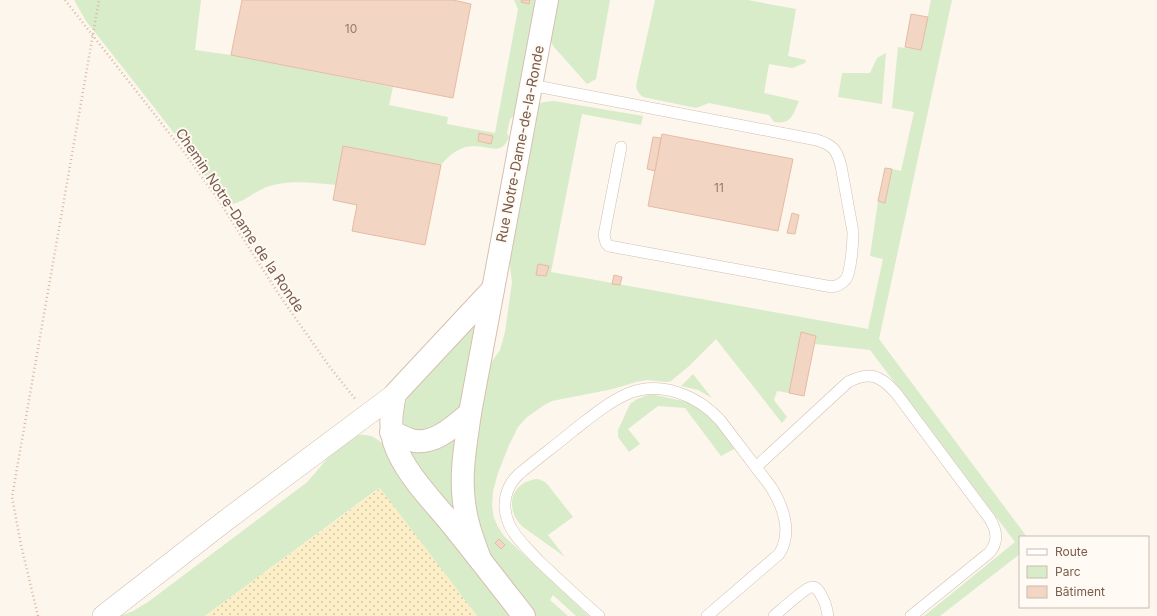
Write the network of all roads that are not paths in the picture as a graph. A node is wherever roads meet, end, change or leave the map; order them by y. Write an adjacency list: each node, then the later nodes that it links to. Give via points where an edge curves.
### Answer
1 (547, 0): 2 (main road, Rue Notre-Dame-de-la-Ronde)
2 (531, 85): 3 (lane, via 817,140 831,146 839,156 853,232 847,278 836,286 828,286 609,246 604,235); 4 (main road, Rue Notre-Dame-de-la-Ronde)
3 (621, 147)
4 (493, 289): 5 (main road); 6 (main road, Rue Notre-Dame-de-la-Ronde)
5 (395, 394): 7 (main road, Rue Notre-Dame-de-la-Ronde, via 391,417); 10 (street)
6 (470, 413): 7 (main road, via 446,432 430,440 415,441); 9 (main road, Rue Notre-Dame-de-la-Ronde, via 462,470 464,503)
7 (392, 432): 9 (main road, Rue Notre-Dame-de-la-Ronde, via 394,443 413,477)
8 (756, 467): 12 (lane, via 708,408 680,393 654,389 636,391 610,403 515,478 508,489 505,504 506,518 512,529 536,558); 13 (lane, via 781,506 786,529 784,547); 16 (lane, via 848,382 866,375 882,379 896,393 990,519 996,535 995,545 989,553)
9 (480, 559): 11 (main road, Rue Notre-Dame-de-la-Ronde)
10 (103, 616)
11 (524, 616)
12 (599, 616)
13 (707, 616)
14 (774, 616): 15 (lane, via 811,587 820,593)
15 (828, 616)
16 (911, 616)

